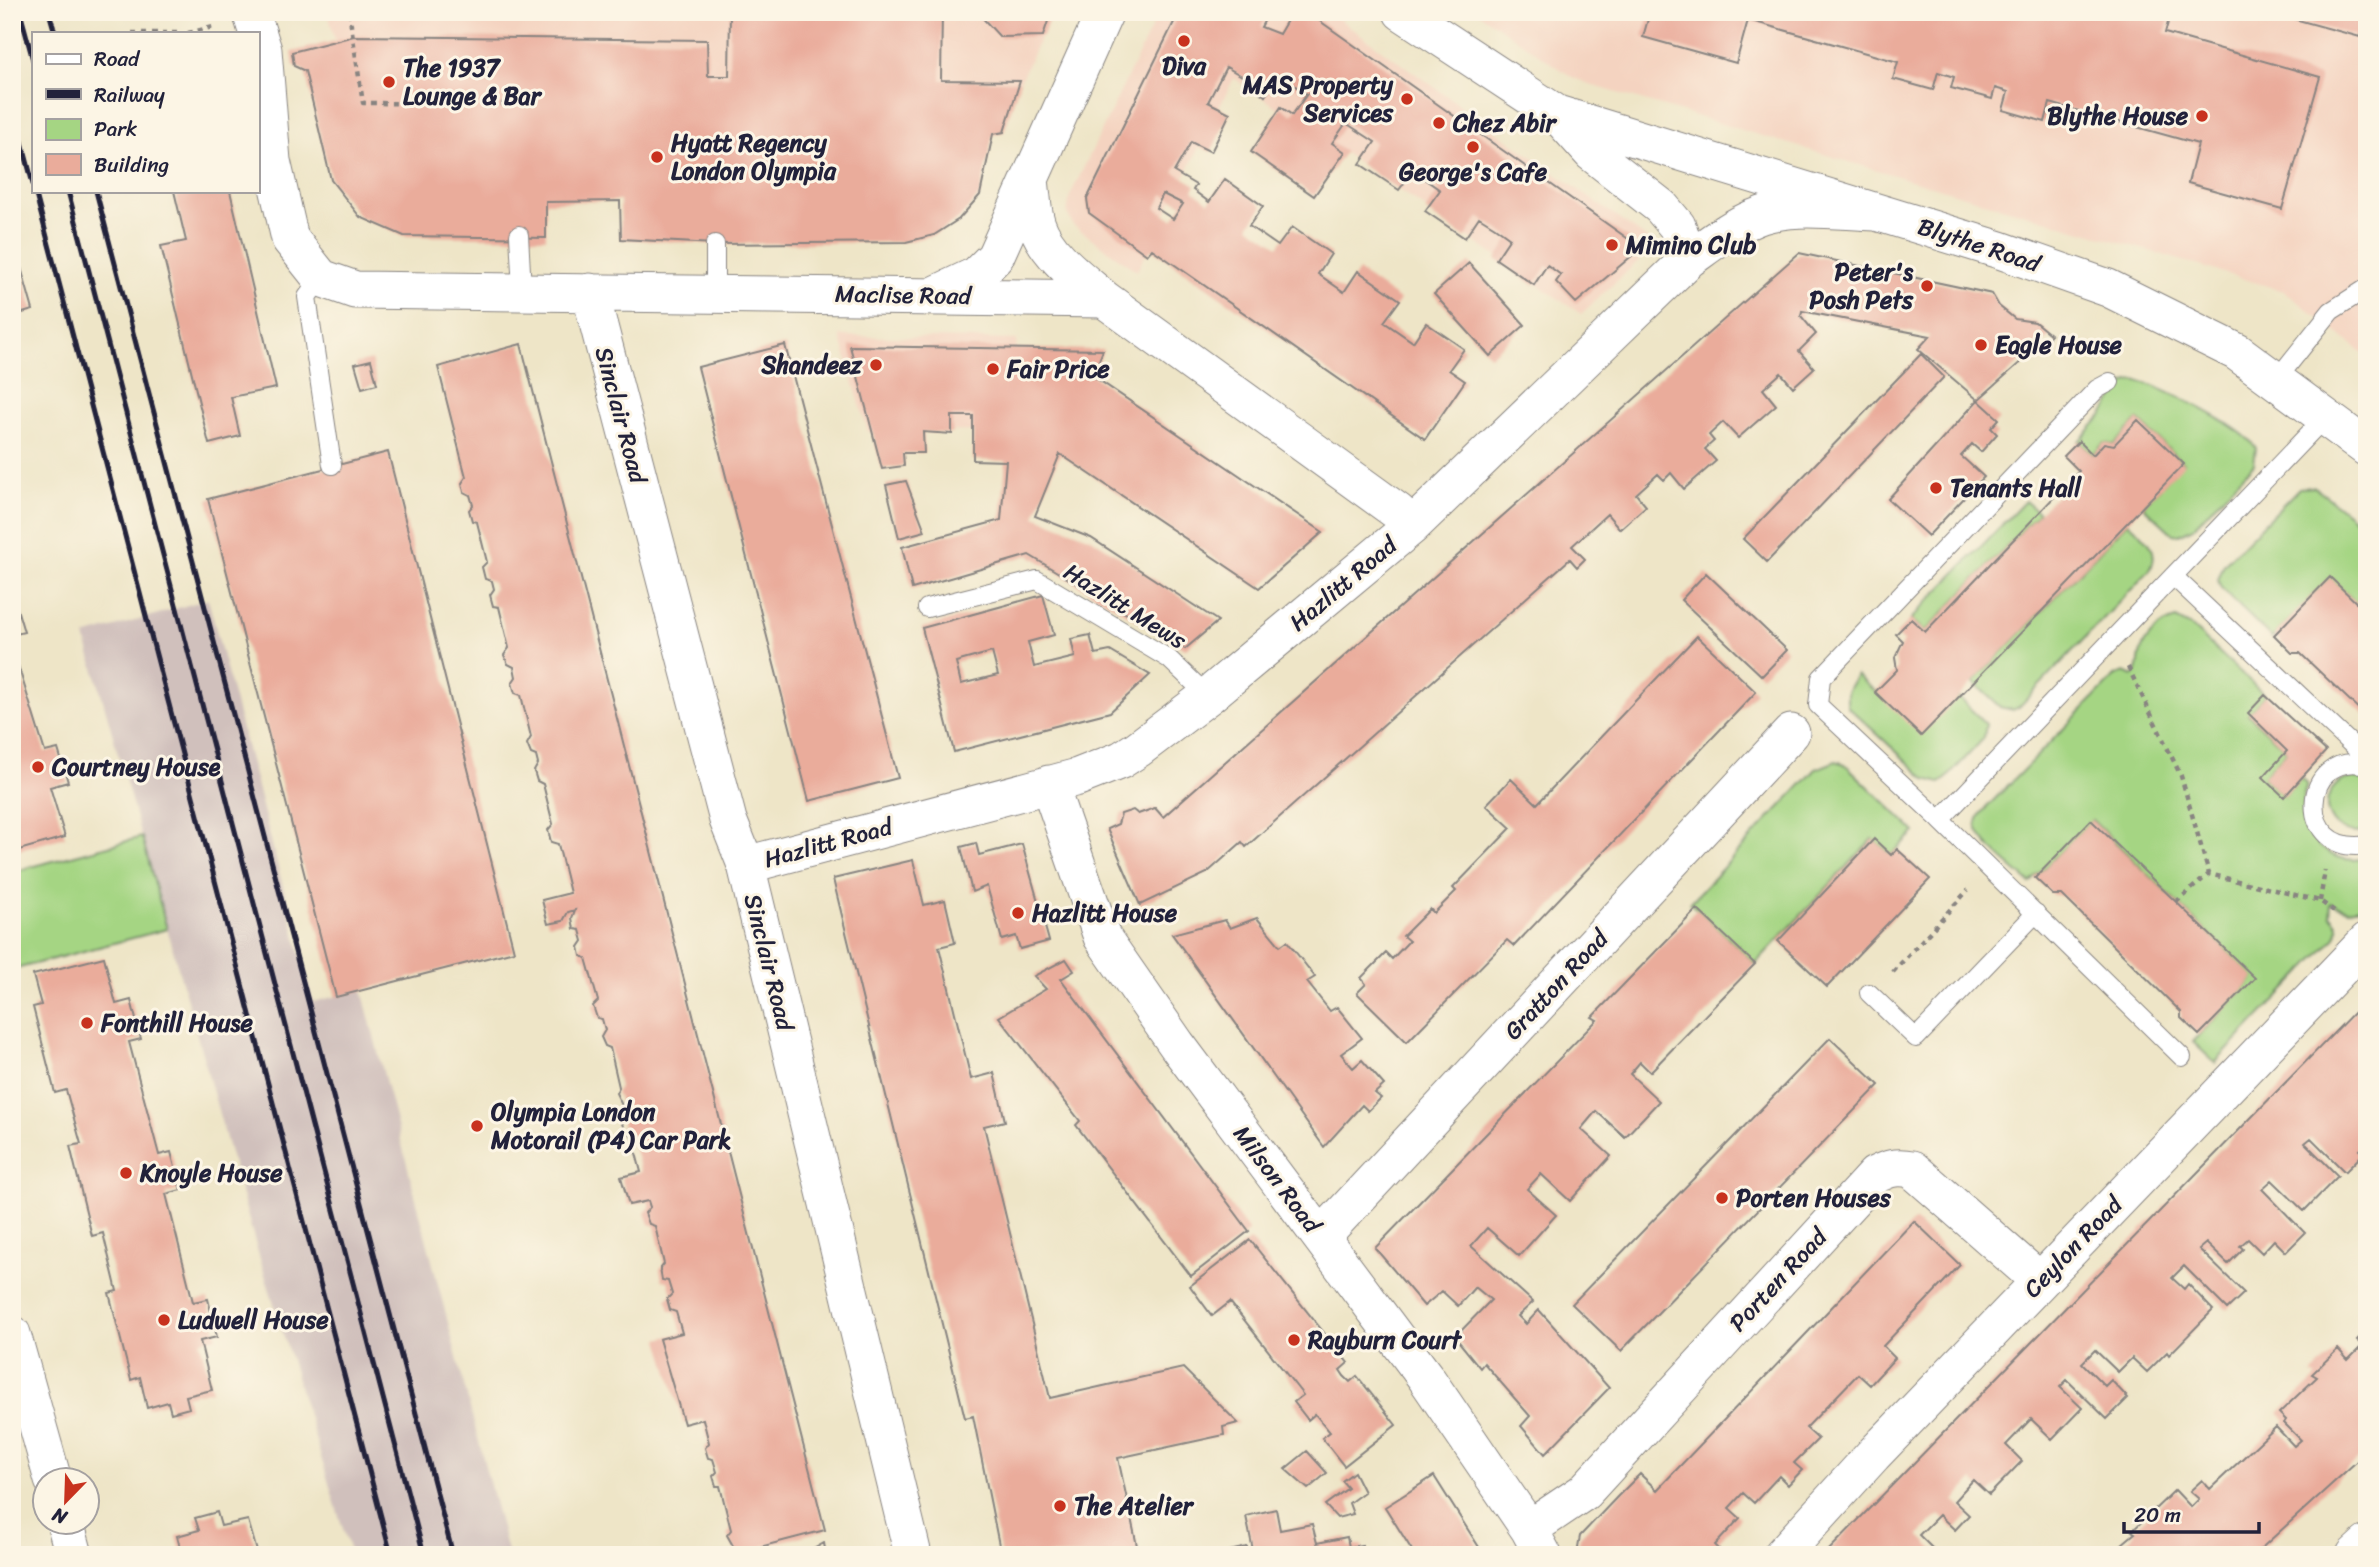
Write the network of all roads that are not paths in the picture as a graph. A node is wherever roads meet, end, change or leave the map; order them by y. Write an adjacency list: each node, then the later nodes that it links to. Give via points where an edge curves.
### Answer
1 (251, 12): 4 (street)
2 (1105, 12): 7 (street)
3 (1402, 12): 6 (street, Blythe Road)
4 (257, 32)
5 (259, 37): 12 (street, via 272,161 290,239)
6 (1557, 114): 8 (street, Blythe Road); 11 (street, Blythe Road, via 1592,153 1661,207 1677,226)
7 (1030, 180): 17 (street, via 995,257 976,275); 18 (street, via 1035,223 1042,236)
8 (1875, 212): 11 (street, Hazlitt Road, via 1786,211 1756,217 1726,232); 19 (street, Blythe Road, via 2108,288 2237,352)
9 (519, 235): 14 (lane)
10 (715, 244): 16 (lane)
11 (1689, 260): 24 (street, Hazlitt Road)
12 (321, 278): 14 (street, Maclise Road, via 355,290); 23 (lane, via 307,297)
13 (2367, 288): 19 (lane, via 2331,312)
14 (522, 290): 15 (street, Maclise Road)
15 (590, 292): 16 (street, Maclise Road); 34 (street, Sinclair Road, via 728,820)
16 (715, 293): 17 (street, Maclise Road)
17 (935, 295): 18 (street, Maclise Road)
18 (1104, 299): 24 (street)
19 (2277, 379): 21 (street, Blythe Road)
20 (2110, 382): 32 (lane, via 2097,389 1821,678 1818,705)
21 (2326, 416): 22 (street, Blythe Road); 25 (lane)
22 (2367, 449)
23 (332, 466)
24 (1412, 526): 27 (street, Hazlitt Road)
25 (2173, 576): 29 (lane); 32 (lane)
26 (927, 608): 27 (lane, Hazlitt Mews, via 1037,580 1169,659)
27 (1208, 696): 31 (street, Hazlitt Road, via 1121,760)
28 (1791, 733): 39 (street, Gratton Road)
29 (2367, 760)
30 (2367, 765): 33 (lane, via 2349,763 2336,768 2316,788 2313,802 2320,828 2330,838 2342,845)
31 (1049, 784): 34 (street, Hazlitt Road); 39 (street, Milson Road, via 1102,937)
32 (1941, 820): 35 (lane)
33 (2367, 845)
34 (746, 865): 47 (street, Sinclair Road)
35 (2036, 913): 37 (lane, via 1916,1038); 38 (lane)
36 (2367, 941): 40 (street, Ceylon Road)
37 (1870, 995)
38 (2182, 1057)
39 (1321, 1237): 44 (street, Milson Road, via 1426,1378)
40 (2040, 1281): 44 (street, Porten Road, via 1912,1169 1897,1166 1884,1170); 48 (street, Ceylon Road)
41 (12, 1334): 42 (street)
42 (49, 1466)
43 (69, 1536): 46 (street)
44 (1536, 1542)
45 (2367, 1544): 49 (street)
46 (75, 1555)
47 (913, 1555)
48 (1782, 1555)
49 (2355, 1555)

